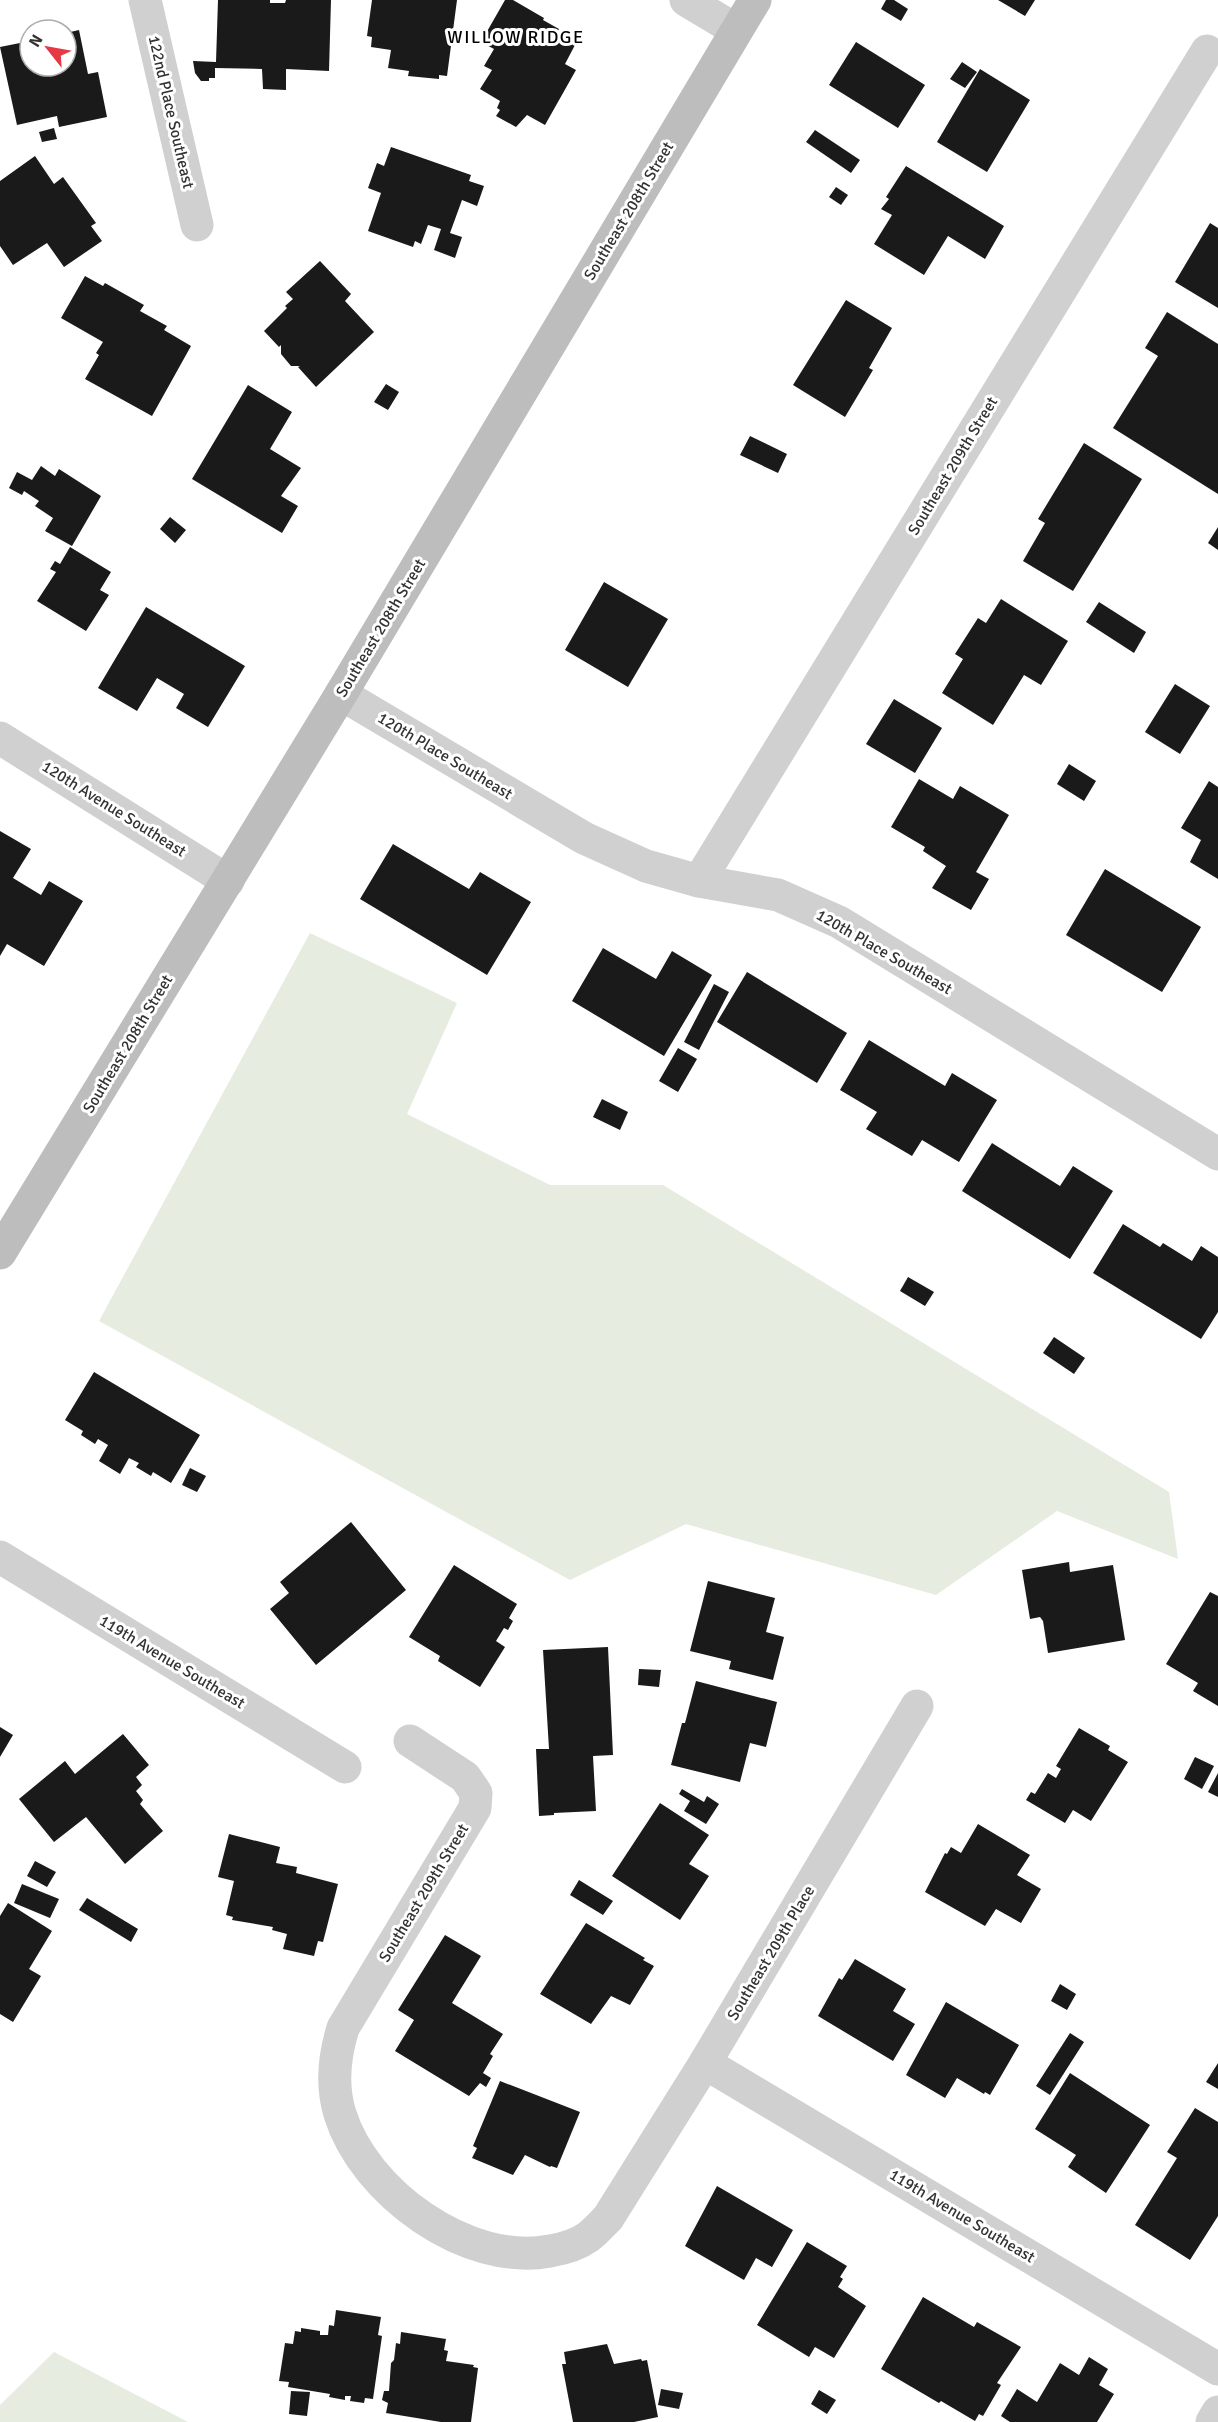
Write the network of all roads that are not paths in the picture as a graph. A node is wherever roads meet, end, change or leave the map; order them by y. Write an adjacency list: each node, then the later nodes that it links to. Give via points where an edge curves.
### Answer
1 (146, 0): 6 (street, 122nd Place Southeast)
2 (686, 0): 4 (street)
3 (755, 0): 4 (main road, Southeast 208th Street)
4 (736, 30): 7 (main road, Southeast 208th Street)
5 (1207, 51): 10 (street, Southeast 209th Street)
6 (197, 225)
7 (341, 694): 9 (main road, Southeast 208th Street); 10 (street, 120th Place Southeast, via 584,838 646,866)
8 (0, 738): 9 (street, 120th Avenue Southeast)
9 (228, 880): 12 (main road, Southeast 208th Street)
10 (699, 881): 11 (street, 120th Place Southeast, via 778,895 839,922)
11 (1218, 1154)
12 (0, 1253)
13 (0, 1557): 16 (street, 119th Avenue Southeast)
14 (917, 1706): 17 (street, Southeast 209th Place)
15 (410, 1741): 18 (street, Southeast 209th Street, via 465,1777 476,1793 475,1809 343,2028 334,2069 339,2113 346,2132 375,2176 413,2210 462,2240 488,2249 533,2255 562,2249 588,2237)
16 (345, 1767)
17 (705, 2063): 18 (street, Southeast 209th Place); 19 (street, 119th Avenue Southeast)
18 (621, 2198)
19 (1218, 2369)
20 (1218, 2412): 21 (street)
21 (1212, 2422)

